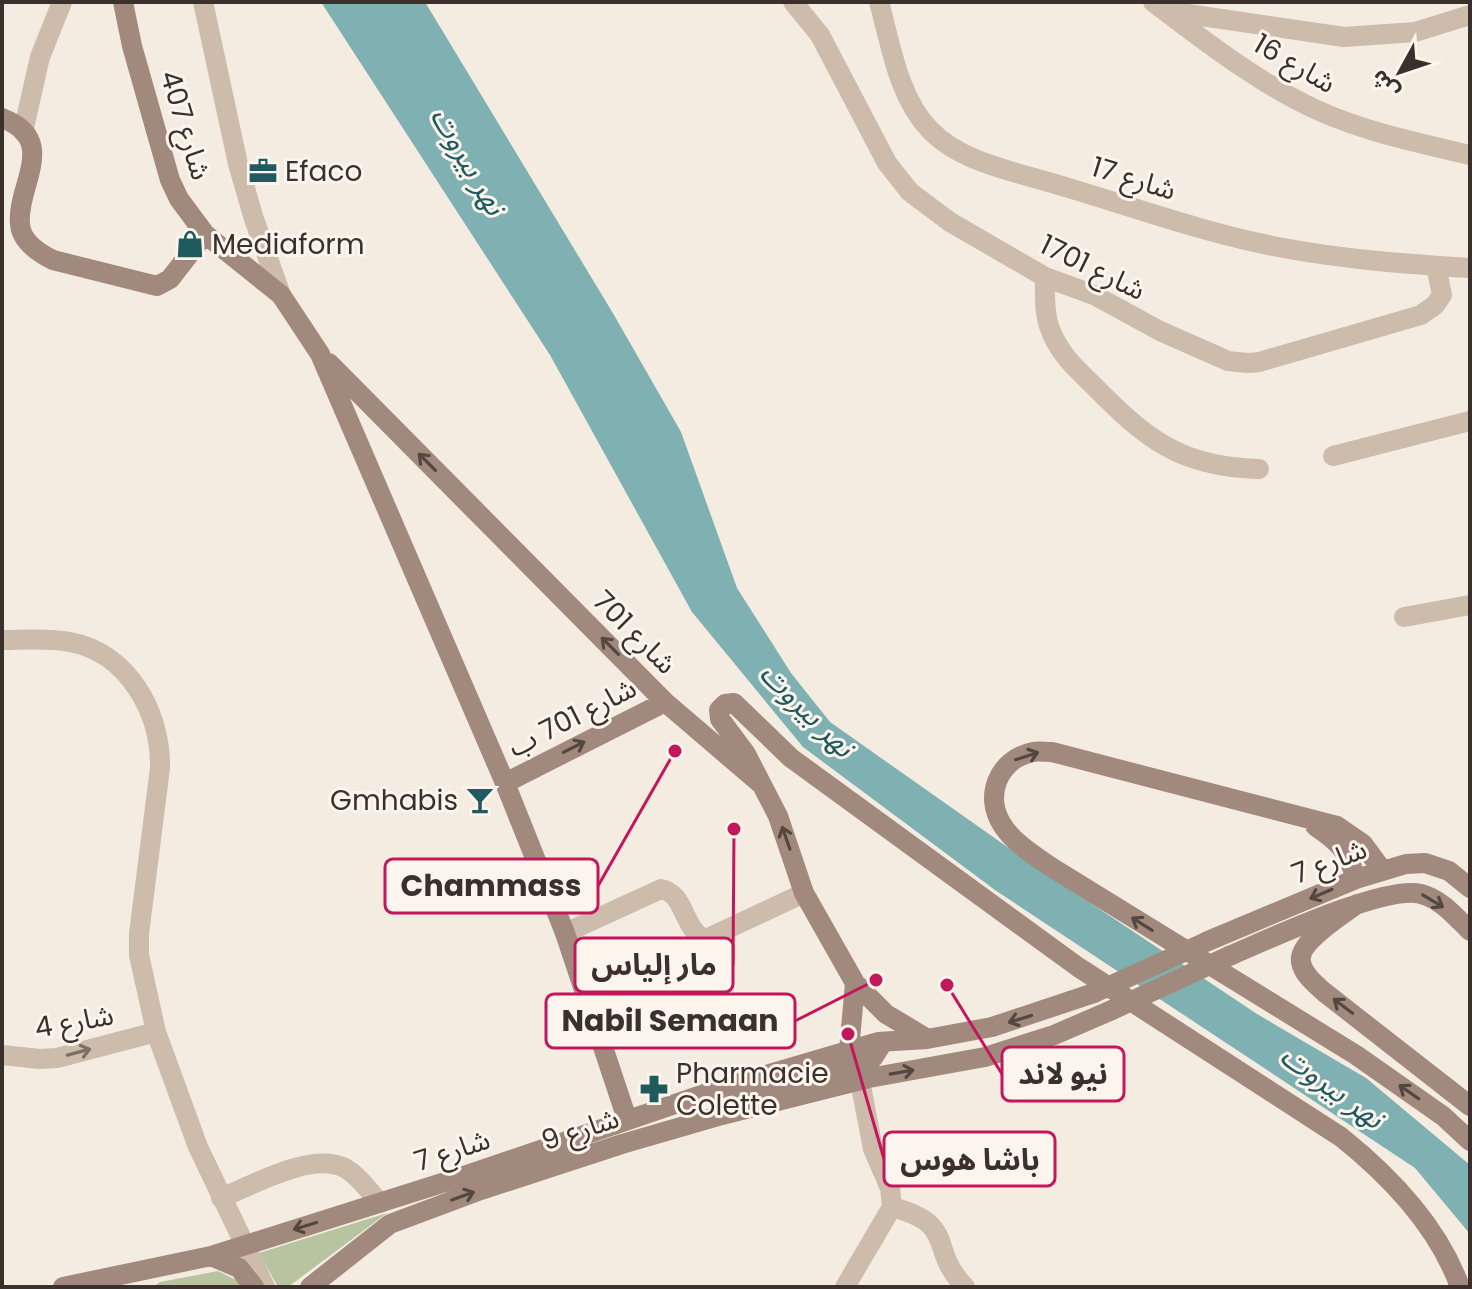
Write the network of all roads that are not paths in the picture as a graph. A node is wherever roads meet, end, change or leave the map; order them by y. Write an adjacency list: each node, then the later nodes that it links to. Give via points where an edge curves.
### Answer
1 (62, 2): 9 (street, via 40,57)
2 (123, 2): 11 (street, شارع 407, via 170,180)
3 (203, 2): 15 (street, via 238,164)
4 (793, 2): 14 (street, شارع 1701, via 820,35 887,163 910,192 950,222)
5 (879, 2): 12 (street, شارع 17, via 916,114 944,143 977,160 1275,246)
6 (1159, 6): 7 (street, via 1344,37 1415,32); 10 (street, شارع 16, via 1234,61 1318,111)
7 (1470, 15)
8 (2, 118): 9 (street)
9 (23, 132): 11 (street, via 33,159 19,223 41,254 157,286 170,279)
10 (1470, 155)
11 (205, 234): 15 (street, شارع 407)
12 (1436, 266): 13 (street, شارع 17); 14 (street, شارع 1701, via 1442,295 1421,315 1248,363 1228,361 1094,295)
13 (1470, 268)
14 (1045, 277): 19 (street, via 1046,318 1057,344 1127,420 1178,454 1234,469)
15 (281, 295): 16 (street, شارع 407)
16 (320, 354): 23 (street, شارع 701, one-way to 16); 24 (street)
17 (1470, 421): 18 (street)
18 (1333, 456)
19 (1259, 469)
20 (1470, 605): 21 (street)
21 (1404, 617)
22 (2, 640): 36 (street, via 71,642 110,658 129,676 153,722 160,768 139,955)
23 (665, 702): 24 (street, شارع 701 ب, one-way to 23); 25 (street, شارع 701)
24 (505, 783): 33 (street)
25 (762, 785): 30 (street, شارع 701, one-way to 25, via 774,804); 61 (street, via 720,719 721,706 734,703 791,758 1078,967 1341,1137 1382,1170 1416,1210)
26 (1302, 817): 27 (street, via 1349,833); 28 (street, via 1343,846); 45 (street, one-way to 26, via 1356,1055 1017,842 1002,825 994,790 1009,763 1032,752 1052,752)
27 (1382, 870): 28 (street, شارع 7); 29 (street, شارع 7, via 1425,863 1449,871)
28 (1356, 879): 37 (street, شارع 7, one-way to 37, bridge, via 1094,993 992,1027)
29 (1470, 888)
30 (804, 893): 33 (street, via 706,939 698,936 666,889); 34 (street, شارع 701)
31 (1357, 904): 32 (street, شارع 7, one-way to 32, via 1420,893 1436,900); 35 (street, شارع 7, bridge); 42 (street, one-way to 31, via 1306,973 1301,953 1310,940)
32 (1470, 931)
33 (565, 933): 44 (street)
34 (855, 983): 37 (street, شارع 701, via 886,1014); 39 (street)
35 (1112, 1010): 41 (street, شارع 9, one-way to 35, via 985,1057)
36 (156, 1032): 40 (street, شارع 4, one-way to 36, via 57,1058); 46 (street)
37 (927, 1039): 38 (street, شارع 7)
38 (878, 1042): 39 (street, شارع 7); 43 (street, via 873,1058 757,1093)
39 (849, 1051): 44 (street, شارع 7)
40 (2, 1055)
41 (860, 1081): 43 (street, شارع 9); 48 (street, via 873,1149 890,1188)
42 (1470, 1106)
43 (722, 1115): 51 (street, شارع 9, one-way to 43, via 390,1224)
44 (627, 1119): 47 (street, شارع 7)
45 (1470, 1141)
46 (221, 1198): 47 (street, via 322,1162 348,1170); 49 (street)
47 (380, 1203): 49 (street, شارع 7, one-way to 49)
48 (892, 1207): 59 (street); 60 (street, via 915,1214 936,1229 947,1264)
49 (244, 1245): 50 (street, شارع 7); 56 (street)
50 (211, 1256): 52 (street, شارع 7); 55 (street, via 239,1268)
51 (345, 1257): 57 (street); 58 (street)
52 (173, 1265): 53 (street, شارع 7); 54 (street)
53 (63, 1287)
54 (140, 1287)
55 (254, 1287)
56 (265, 1287)
57 (310, 1287)
58 (319, 1287)
59 (845, 1287)
60 (965, 1287)
61 (1460, 1287)

